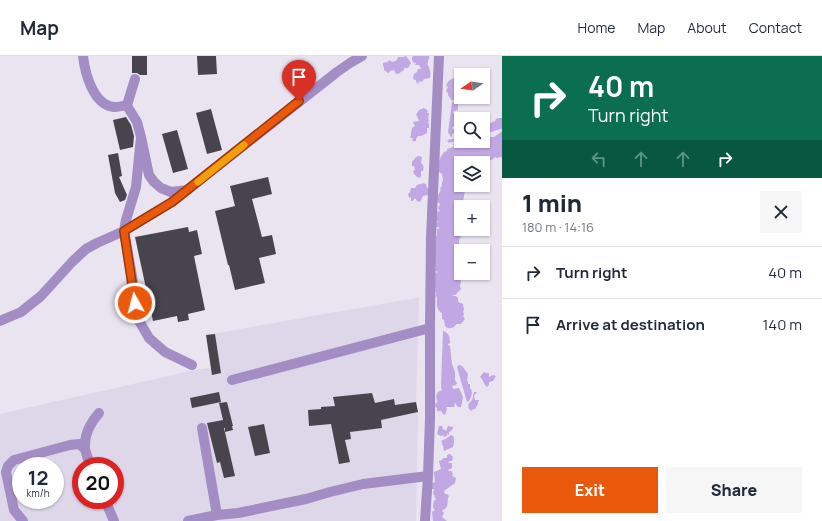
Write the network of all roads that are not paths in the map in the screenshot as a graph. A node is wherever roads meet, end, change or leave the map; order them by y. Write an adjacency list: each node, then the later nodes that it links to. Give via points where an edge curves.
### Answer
1 (83, 56): 5 (street, via 88,81 98,98 109,106)
2 (362, 56): 7 (street, via 337,72)
3 (440, 56): 10 (street, via 431,238)
4 (135, 79): 5 (street)
5 (127, 105): 6 (street, via 137,122)
6 (141, 137): 7 (street, via 148,174 154,182 171,192); 8 (street, via 136,187)
7 (188, 190): 8 (street)
8 (124, 231): 9 (street, via 86,249 41,296 21,312); 11 (street, via 138,319 149,338 165,352)
9 (0, 321)
10 (430, 328): 12 (street); 18 (street)
11 (192, 365)
12 (232, 380)
13 (99, 413): 15 (street, via 86,434)
14 (202, 428): 21 (street)
15 (85, 449): 16 (street); 19 (street, via 79,444 70,445 14,460 6,472)
16 (87, 457)
17 (0, 474): 19 (street)
18 (428, 476): 22 (street, via 363,484); 26 (street)
19 (10, 492): 23 (street, via 14,510)
20 (109, 509): 24 (street)
21 (217, 515): 22 (street); 25 (street)
22 (237, 517)
23 (23, 521)
24 (114, 521)
25 (188, 521)
26 (425, 521)

